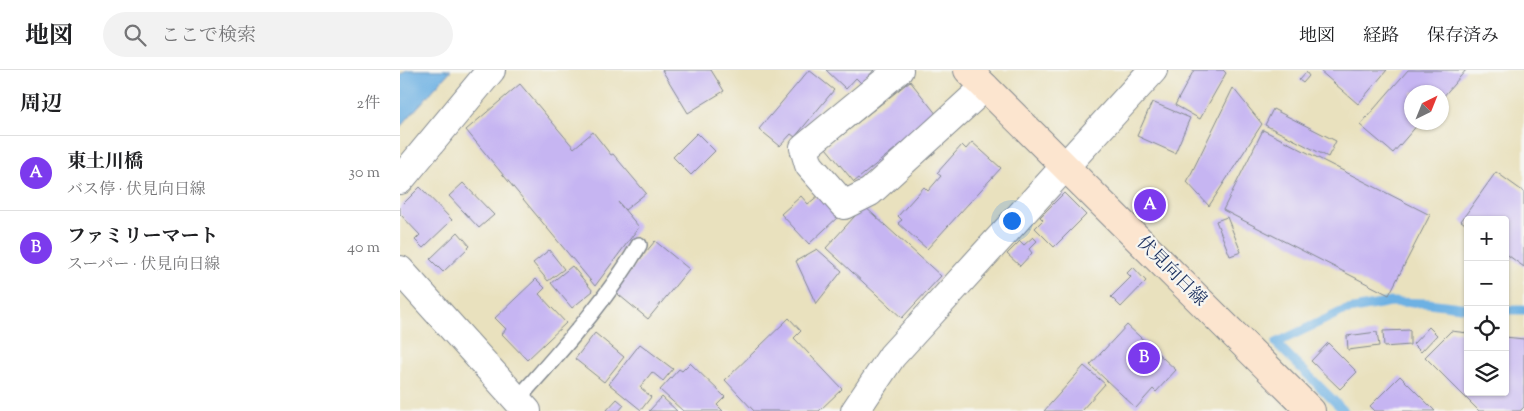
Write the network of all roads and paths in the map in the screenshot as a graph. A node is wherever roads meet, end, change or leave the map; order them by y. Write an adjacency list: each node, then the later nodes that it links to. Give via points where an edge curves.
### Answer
1 (491, 70): 6 (street)
2 (900, 70): 4 (street, via 804,148 809,165 844,205 870,192)
3 (1154, 70): 5 (street)
4 (977, 78): 5 (main road, 伏見向日線)
5 (1066, 167): 10 (street, via 892,356); 11 (main road, 伏見向日線)
6 (400, 180)
7 (638, 245): 9 (lane, via 624,270)
8 (400, 270): 9 (street)
9 (517, 407)
10 (855, 411)
11 (1311, 411)

